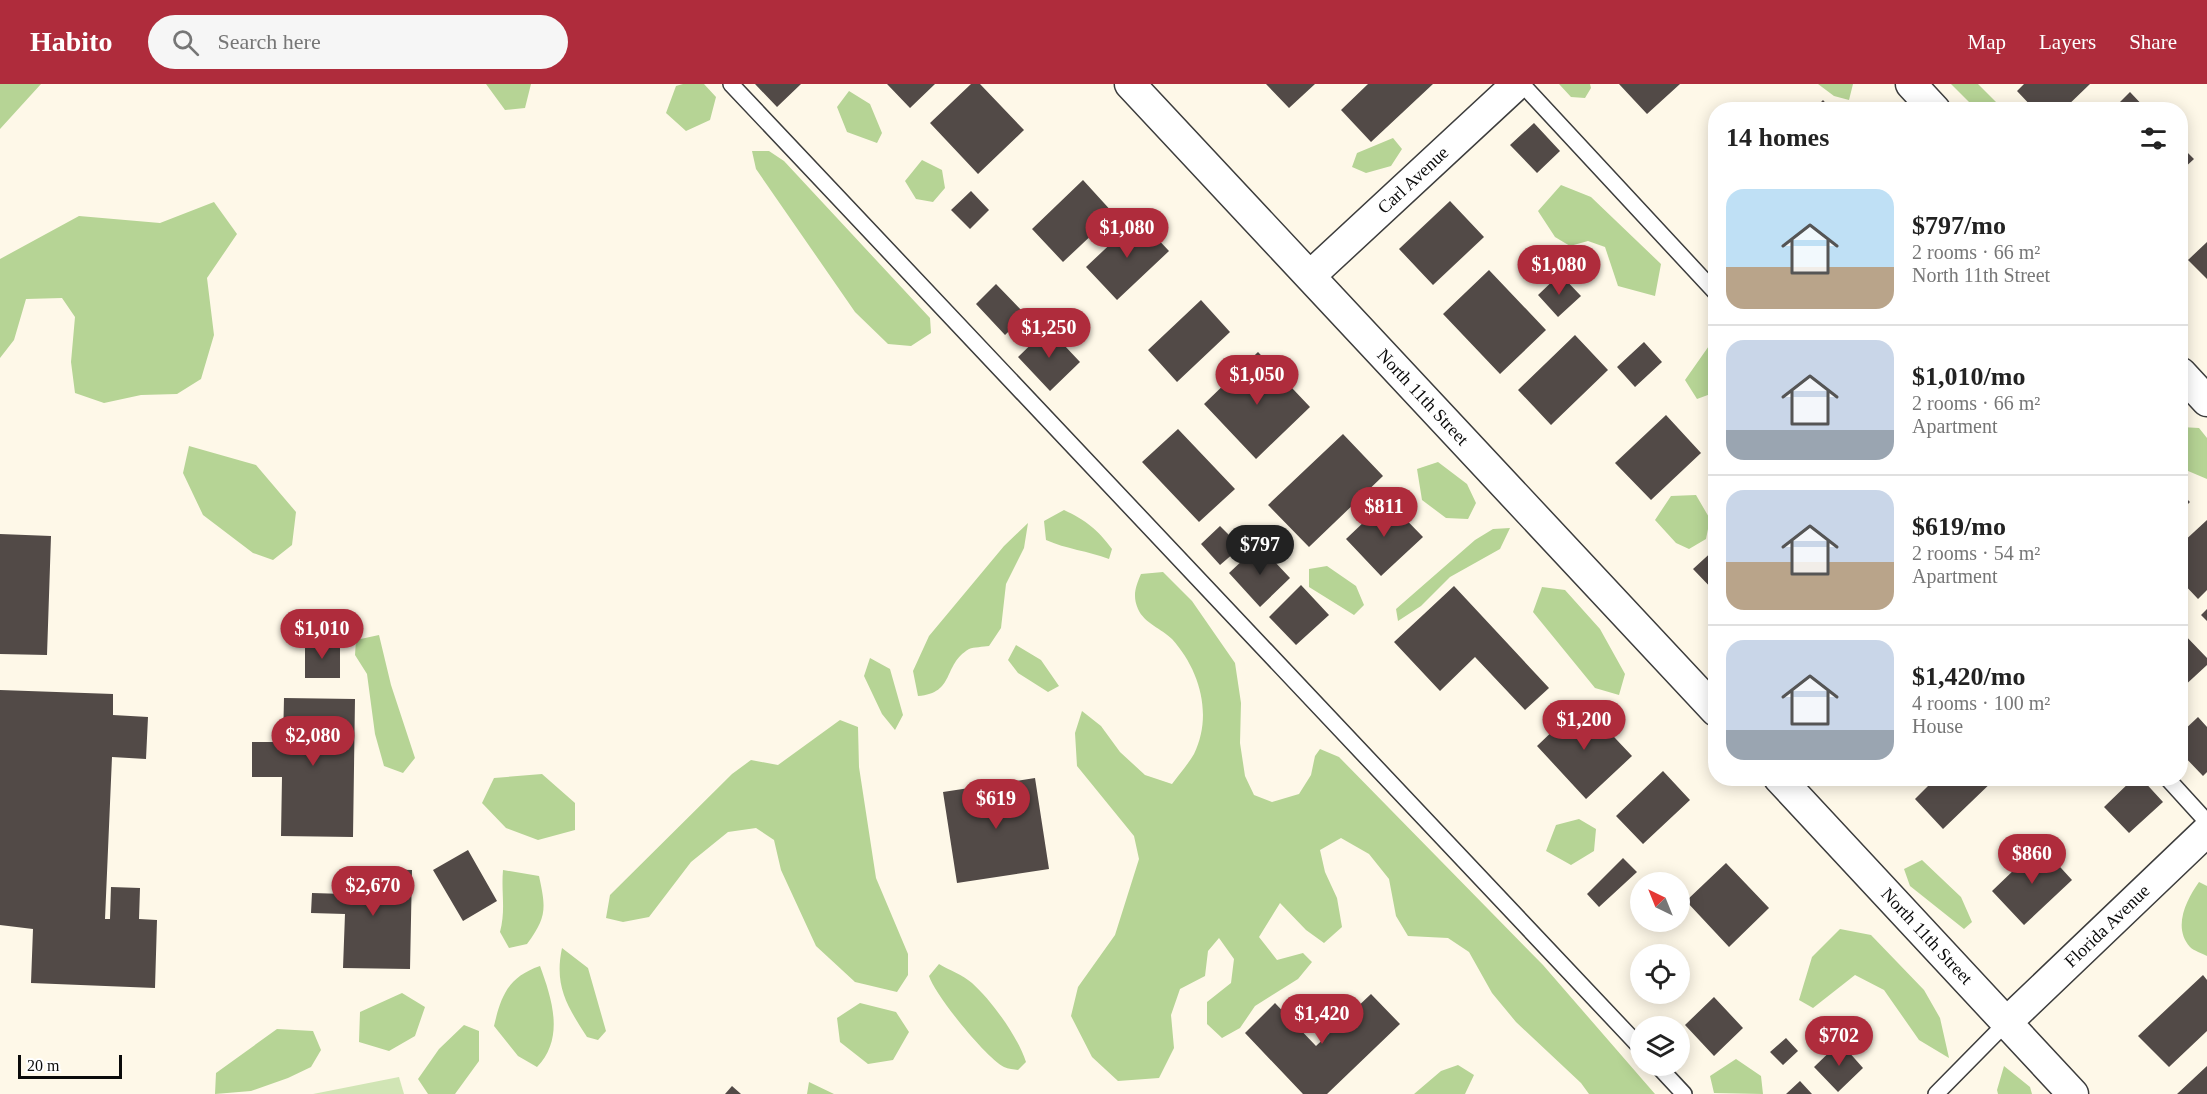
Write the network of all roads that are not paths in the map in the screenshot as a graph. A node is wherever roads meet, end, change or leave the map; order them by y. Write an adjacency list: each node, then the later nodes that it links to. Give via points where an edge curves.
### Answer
1 (731, 84): 17 (lane)
2 (1130, 84): 7 (street, North 11th Street)
3 (1517, 84): 7 (street, Carl Avenue)
4 (1522, 84): 8 (lane)
5 (1911, 84): 6 (street)
6 (1928, 102)
7 (1310, 276): 11 (street, North 11th Street)
8 (1708, 284)
9 (2188, 381): 10 (street)
10 (2207, 401)
11 (1708, 702)
12 (1786, 786): 16 (street, North 11th Street)
13 (2174, 786): 14 (lane)
14 (2207, 822)
15 (2207, 831): 16 (street, Florida Avenue)
16 (2007, 1022): 20 (lane); 21 (street, North 11th Street)
17 (1630, 1036)
18 (1667, 1076): 19 (lane)
19 (1684, 1094)
20 (1936, 1094)
21 (2073, 1094)

